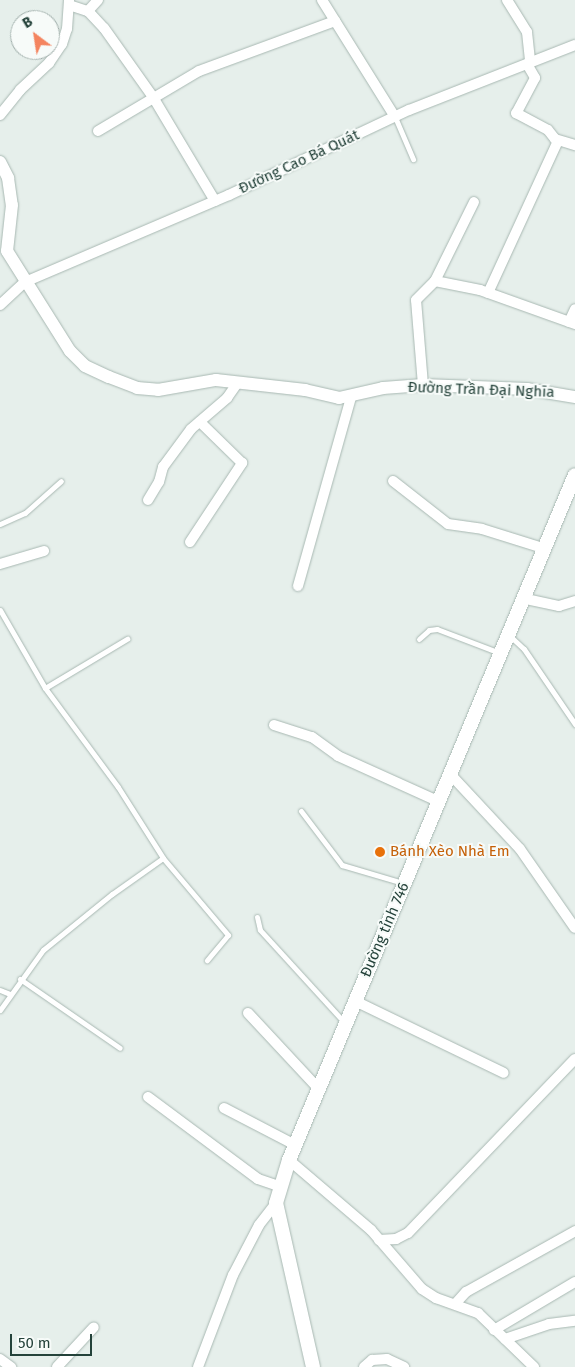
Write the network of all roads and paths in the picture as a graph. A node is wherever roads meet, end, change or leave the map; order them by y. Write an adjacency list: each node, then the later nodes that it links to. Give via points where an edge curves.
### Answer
1 (98, 0): 5 (street)
2 (322, 0): 6 (street)
3 (507, 0): 8 (street, via 527,32)
4 (69, 3): 5 (street); 10 (street, via 67,29 58,50)
5 (88, 11): 9 (street)
6 (335, 21): 9 (street, via 221,61); 11 (street)
7 (575, 45): 8 (street, Đường Cao Bá Quát)
8 (528, 64): 11 (street, Đường Cao Bá Quát); 13 (street, via 535,78 516,113 548,130)
9 (154, 97): 12 (street); 17 (street)
10 (0, 115)
11 (395, 117): 15 (lane); 17 (street, Đường Cao Bá Quát)
12 (98, 131)
13 (558, 141): 14 (street); 22 (street)
14 (575, 145)
15 (413, 159)
16 (0, 162): 19 (street, Đường Trần Đại Nghĩa, via 8,178 12,205)
17 (216, 201): 21 (street, Đường Cao Bá Quát)
18 (474, 202): 20 (street)
19 (4, 252): 21 (street, Đường Trần Đại Nghĩa)
20 (435, 281): 22 (street); 27 (street, via 416,300)
21 (25, 282): 23 (street, Đường Cao Bá Quát); 26 (street, Đường Trần Đại Nghĩa, via 70,351 85,366 137,388 158,390 207,380)
22 (488, 293): 25 (street)
23 (0, 304)
24 (575, 309): 25 (street)
25 (572, 323)
26 (238, 382): 28 (street, Đường Trần Đại Nghĩa, via 305,390 339,398); 30 (street, via 227,398)
27 (423, 385): 28 (street, Đường Trần Đại Nghĩa, via 383,388); 29 (street, Đường Trần Đại Nghĩa, via 527,389)
28 (351, 396): 40 (street)
29 (575, 397)
30 (200, 422): 34 (street, via 164,467); 36 (street, via 242,463)
31 (575, 475): 37 (main road, Đường tỉnh 746)
32 (61, 481): 35 (lane, via 25,513)
33 (393, 481): 37 (street, via 448,524 482,529)
34 (148, 500)
35 (0, 524)
36 (190, 542)
37 (546, 548): 41 (main road, Đường tỉnh 746)
38 (44, 551): 39 (street)
39 (0, 564)
40 (298, 586)
41 (526, 599): 42 (street, via 559,606); 44 (main road, Đường tỉnh 746)
42 (575, 601)
43 (0, 610): 48 (lane)
44 (510, 636): 47 (main road, Đường tỉnh 746); 50 (lane, via 524,649)
45 (127, 639): 48 (lane)
46 (419, 639): 47 (lane, via 429,630 437,629)
47 (502, 654): 51 (main road, Đường tỉnh 746)
48 (46, 688): 54 (lane, via 118,787)
49 (274, 724): 52 (street, via 312,737 338,756)
50 (575, 724)
51 (451, 774): 52 (main road, Đường tỉnh 746); 57 (street, via 520,849)
52 (440, 802): 55 (main road, Đường tỉnh 746)
53 (301, 811): 55 (lane, via 342,865)
54 (163, 858): 58 (lane, via 228,935); 59 (lane, via 43,950)
55 (405, 884): 62 (main road, Đường tỉnh 746)
56 (257, 917): 65 (lane, via 260,930)
57 (575, 928)
58 (207, 960)
59 (20, 979): 61 (lane); 66 (lane)
60 (0, 990): 61 (lane)
61 (10, 994): 63 (lane)
62 (355, 1001): 65 (main road, Đường tỉnh 746); 68 (street)
63 (0, 1010)
64 (248, 1013): 69 (street)
65 (346, 1024): 69 (main road, Đường tỉnh 746)
66 (120, 1048)
67 (575, 1059): 77 (street, via 408,1233 396,1239)
68 (504, 1073)
69 (318, 1088): 72 (main road, Đường tỉnh 746)
70 (148, 1097): 74 (street, via 258,1179)
71 (224, 1108): 72 (street)
72 (295, 1145): 73 (main road, Đường tỉnh 746)
73 (289, 1160): 74 (main road, Đường tỉnh 746); 77 (street, via 331,1193)
74 (281, 1187): 75 (main road, Đường tỉnh 746)
75 (276, 1203): 87 (street, via 259,1225 233,1275); 88 (main road)
76 (575, 1231): 79 (street, via 466,1292)
77 (379, 1240): 79 (street, via 422,1289 436,1298)
78 (575, 1282): 82 (street)
79 (456, 1303): 82 (street, via 478,1313)
80 (575, 1321): 83 (street, via 549,1324)
81 (94, 1327): 86 (street)
82 (494, 1330): 83 (street)
83 (505, 1339): 91 (street)
84 (0, 1359): 85 (street)
85 (11, 1367)
86 (57, 1367)
87 (198, 1367)
88 (313, 1367)
89 (364, 1367): 90 (street, via 372,1360 387,1359)
90 (404, 1367)
91 (534, 1367)

